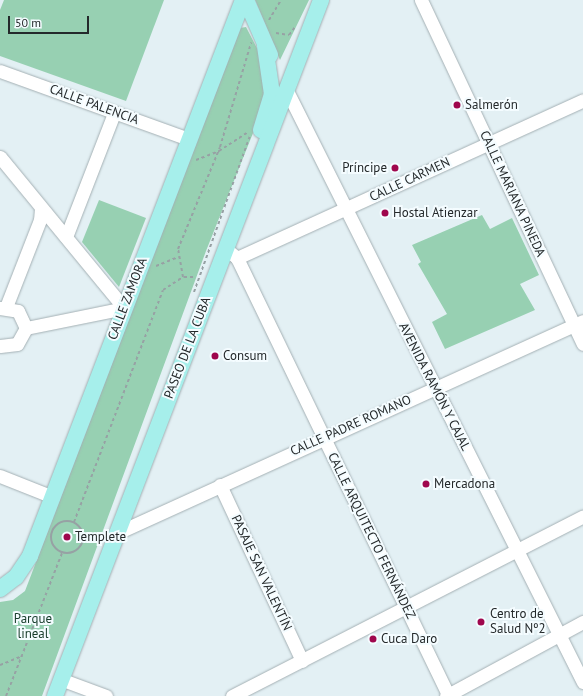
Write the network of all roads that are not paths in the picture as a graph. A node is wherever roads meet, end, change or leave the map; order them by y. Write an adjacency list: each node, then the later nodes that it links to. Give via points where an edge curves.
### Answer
1 (244, 0): 4 (main road); 10 (main road, CALLE ZAMORA)
2 (321, 0): 7 (main road, PASEO DE LA CUBA)
3 (421, 0): 11 (street, CALLE MARIANA PINEDA)
4 (260, 40): 7 (main road); 16 (main road, via 272,94 224,229)
5 (5, 72): 6 (street); 9 (street, CALLE PALENCIA)
6 (0, 83)
7 (287, 91): 14 (street, AVENIDA RAMÓN Y CAJAL); 16 (main road, PASEO DE LA CUBA)
8 (583, 100): 11 (street, CALLE CARMEN)
9 (114, 113): 10 (street, CALLE PALENCIA); 15 (street)
10 (189, 139): 18 (main road, CALLE ZAMORA)
11 (488, 144): 14 (street, CALLE CARMEN); 19 (street, CALLE MARIANA PINEDA)
12 (0, 157): 13 (street)
13 (41, 208): 15 (street); 17 (street, via 40,220)
14 (344, 210): 16 (street, CALLE CARMEN); 23 (street, AVENIDA RAMÓN Y CAJAL)
15 (66, 238): 18 (street)
16 (232, 254): 24 (street, CALLE ARQUITECTO FERNÁNDEZ); 29 (main road, PASEO DE LA CUBA)
17 (3, 307): 20 (street, via 23,315)
18 (124, 308): 20 (street); 27 (main road, CALLE ZAMORA)
19 (578, 323): 21 (street, CALLE MARIANA PINEDA); 23 (street, CALLE PADRE ROMANO)
20 (26, 328): 22 (street, via 17,344)
21 (583, 344)
22 (0, 346)
23 (434, 388): 24 (street, CALLE PADRE ROMANO); 30 (street, AVENIDA RAMÓN Y CAJAL)
24 (323, 438): 26 (street, CALLE PADRE ROMANO); 32 (street, CALLE ARQUITECTO FERNÁNDEZ)
25 (0, 476): 27 (street)
26 (220, 485): 29 (street, CALLE PADRE ROMANO); 35 (street, PASAJE SAN VALENTÍN)
27 (53, 496): 31 (main road, CALLE ZAMORA, via 30,556 16,577)
28 (583, 516): 30 (street)
29 (119, 532): 36 (main road, PASEO DE LA CUBA)
30 (516, 551): 32 (street); 34 (street, AVENIDA RAMÓN Y CAJAL)
31 (0, 588)
32 (406, 607): 35 (street); 41 (street, CALLE ARQUITECTO FERNÁNDEZ)
33 (583, 622): 34 (street)
34 (558, 635): 37 (street, AVENIDA RAMÓN Y CAJAL); 41 (street)
35 (302, 661): 38 (street)
36 (63, 680): 39 (main road, PASEO DE LA CUBA); 40 (street)
37 (583, 682)
38 (237, 695)
39 (55, 696)
40 (106, 696)
41 (448, 696)

